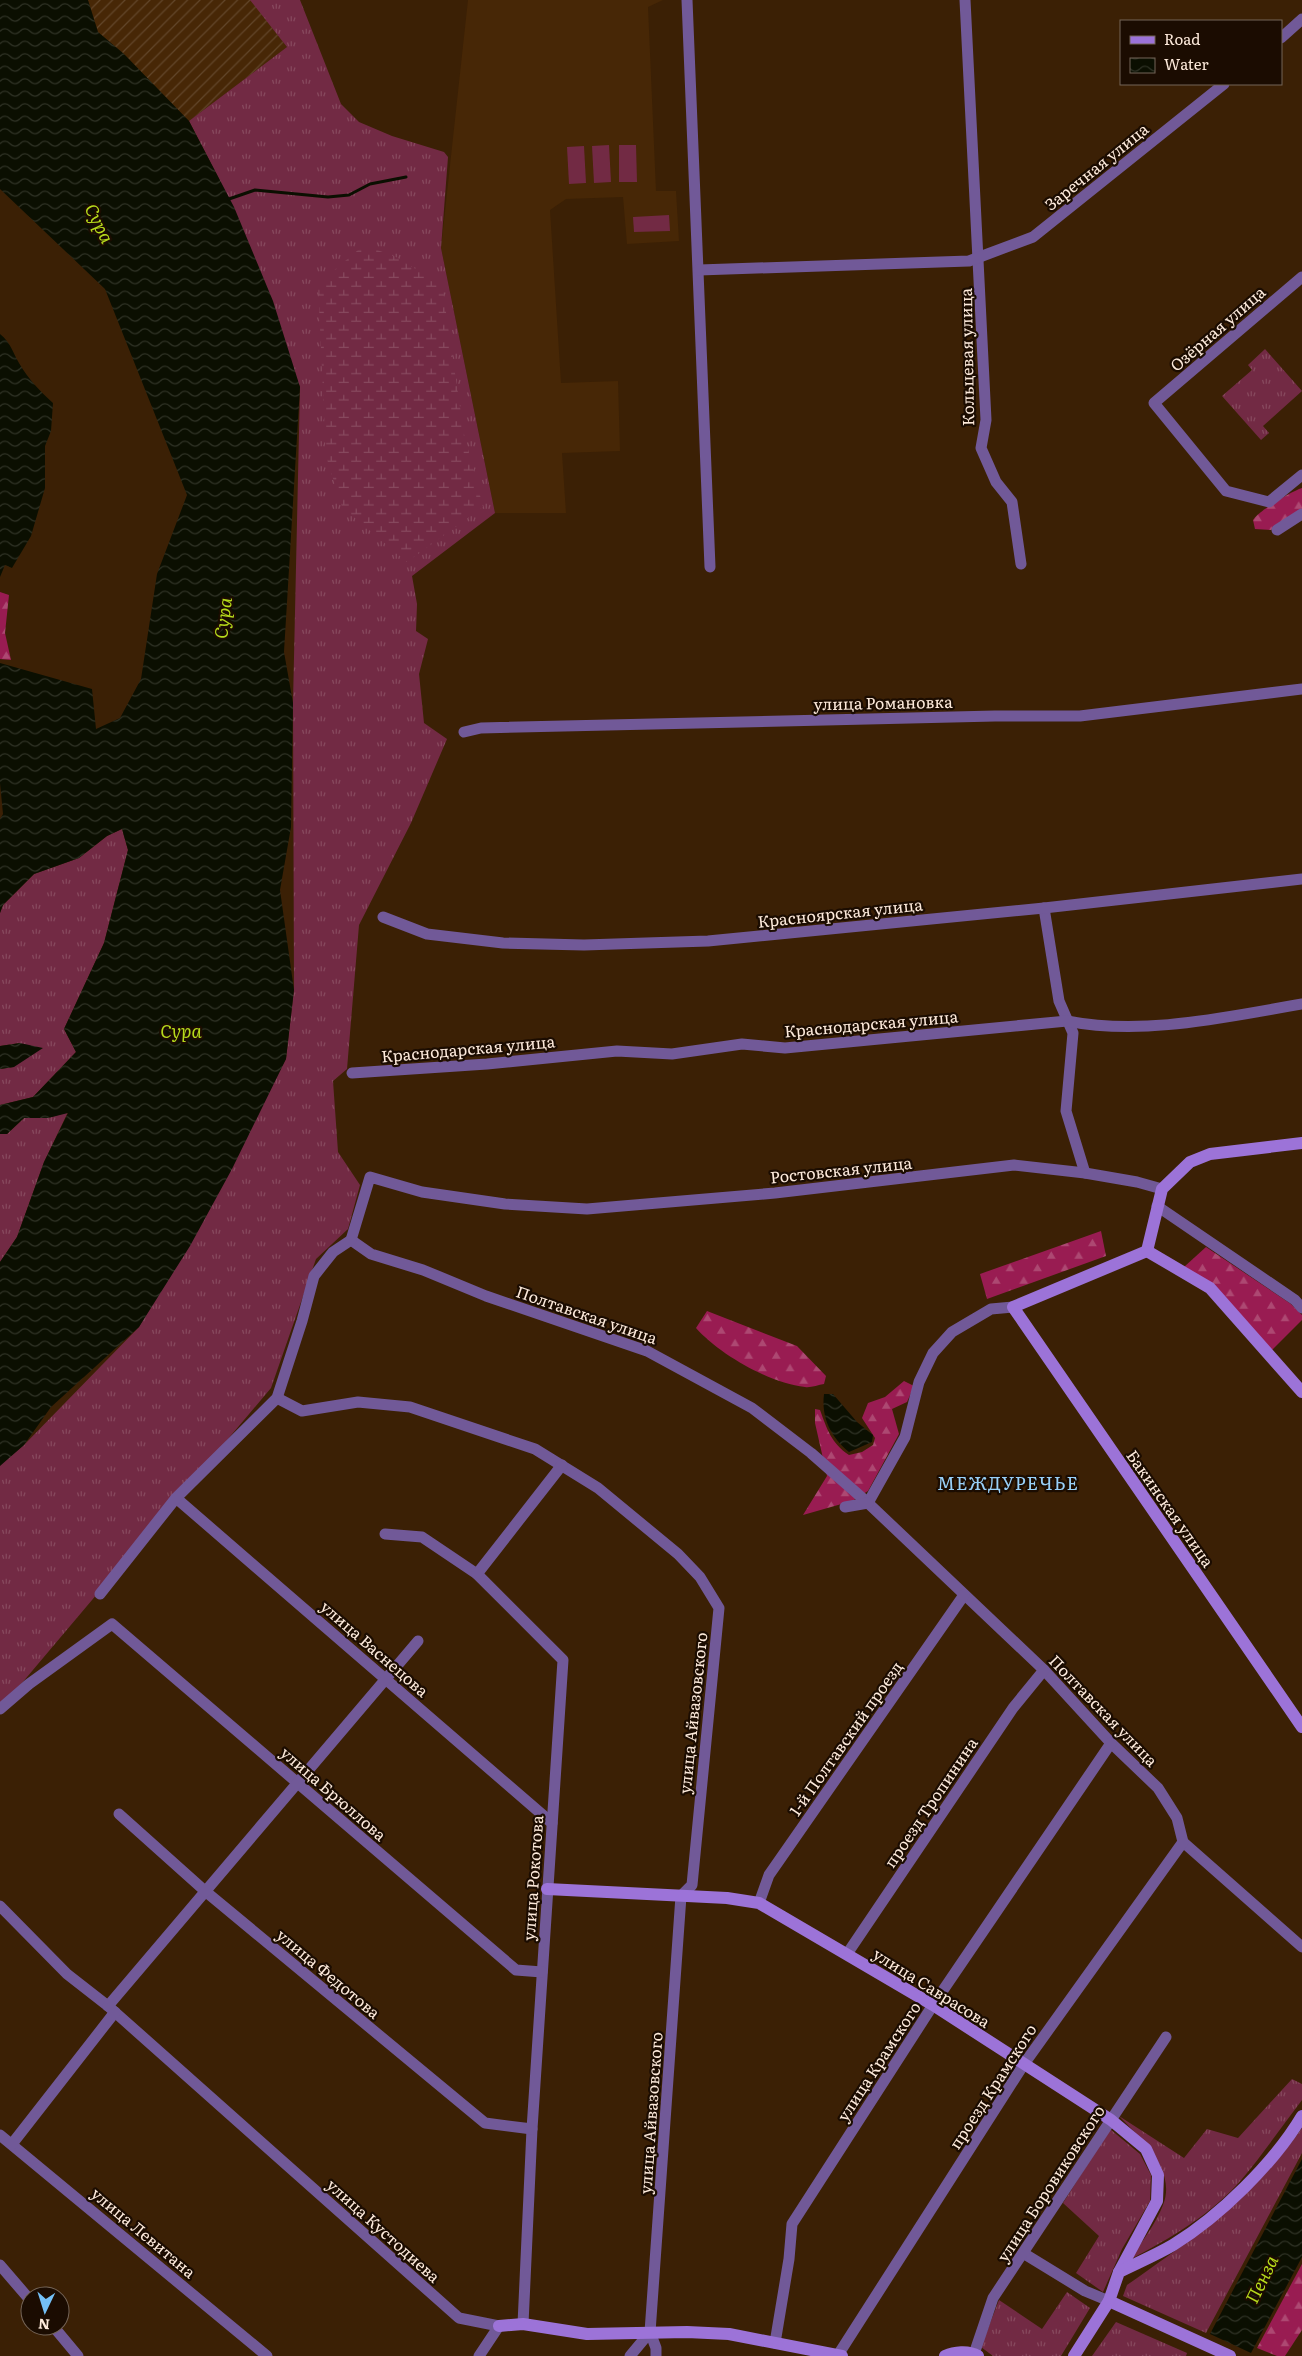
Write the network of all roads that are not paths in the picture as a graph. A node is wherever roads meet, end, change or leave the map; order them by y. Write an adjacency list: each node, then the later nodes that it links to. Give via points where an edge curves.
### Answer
1 (687, 0): 7 (street)
2 (965, 0): 6 (street, Кольцевая улица)
3 (1302, 19): 4 (street)
4 (1282, 37)
5 (1223, 85): 6 (street, Заречная улица, via 1033,237)
6 (979, 259): 7 (street); 12 (street, Кольцевая улица, via 986,420 981,448 996,482 1012,502)
7 (699, 270): 13 (street)
8 (1302, 277): 9 (street, Озёрная улица, via 1154,403 1226,491 1269,502)
9 (1302, 475)
10 (1302, 514): 11 (street)
11 (1277, 530)
12 (1021, 564)
13 (710, 567)
14 (1302, 689): 15 (street, улица Романовка, via 1080,716 481,728)
15 (464, 732)
16 (1302, 878): 17 (street, Красноярская улица)
17 (1044, 908): 18 (street, Красноярская улица, via 708,941 584,945 503,943 427,934); 20 (street, via 1059,1001)
18 (382, 917)
19 (1302, 1004): 20 (street, Краснодарская улица, via 1150,1026 1098,1027)
20 (1067, 1022): 21 (street, Краснодарская улица, via 785,1048 742,1044 672,1054 617,1051); 23 (street, via 1073,1033 1066,1111)
21 (352, 1073)
22 (1302, 1143): 24 (street, via 1210,1154 1190,1162)
23 (1085, 1173): 24 (street, Ростовская улица); 26 (street, Ростовская улица, via 1014,1165 775,1193 588,1209 505,1204 422,1192 370,1177)
24 (1162, 1189): 25 (street)
25 (1157, 1206): 27 (street); 29 (street)
26 (351, 1240): 31 (street, via 333,1252 314,1276); 34 (street, Полтавская улица, via 370,1254 647,1351 752,1408 811,1453)
27 (1147, 1251): 28 (street); 30 (street, via 1210,1288)
28 (1013, 1307): 34 (street, via 991,1309 952,1332 933,1353 919,1382 905,1437); 44 (street, Бакинская улица)
29 (1302, 1308)
30 (1302, 1392)
31 (277, 1398): 32 (street, улица Айвазовского, via 302,1411 358,1402 410,1407 535,1449); 33 (street)
32 (562, 1465): 37 (street); 52 (street, улица Айвазовского, via 598,1488 678,1554 700,1577 719,1608 692,1885)
33 (176, 1498): 38 (street); 42 (street, улица Васнецова)
34 (868, 1503): 35 (street); 39 (street, Полтавская улица)
35 (845, 1507)
36 (385, 1534): 37 (street, улица Рокотова, via 422,1537)
37 (477, 1574): 48 (street, улица Рокотова, via 563,1660)
38 (100, 1594)
39 (964, 1595): 41 (street, Полтавская улица); 53 (street, 1-й Полтавский проезд, via 769,1875)
40 (418, 1641): 42 (street)
41 (1044, 1670): 45 (street, Полтавская улица); 56 (street, проезд Тропинина, via 1013,1708)
42 (386, 1679): 46 (street); 48 (street, улица Васнецова)
43 (0, 1709): 46 (street, улица Брюллова, via 112,1624)
44 (1302, 1727)
45 (1111, 1743): 49 (street, Полтавская улица, via 1158,1788 1177,1818); 58 (street, улица Крамского)
46 (297, 1782): 51 (street); 57 (street, улица Брюллова, via 516,1970)
47 (119, 1814): 51 (street, улица Федотова)
48 (552, 1823): 50 (street, улица Рокотова)
49 (1183, 1842): 55 (street); 61 (street, проезд Крамского)
50 (547, 1889): 52 (street, улица Саврасова); 57 (street, улица Рокотова)
51 (205, 1891): 59 (street); 64 (street, улица Федотова, via 484,2123)
52 (681, 1896): 53 (street, улица Саврасова); 74 (street, улица Айвазовского)
53 (759, 1903): 56 (street, улица Саврасова)
54 (0, 1906): 59 (street, улица Кустодиева, via 67,1974)
55 (1302, 1947)
56 (847, 1954): 58 (street, улица Саврасова)
57 (542, 1972): 64 (street, улица Рокотова)
58 (933, 2005): 61 (street, улица Саврасова); 76 (street, улица Крамского, via 792,2224)
59 (112, 2009): 66 (street); 73 (street, улица Кустодиева, via 459,2318)
60 (1166, 2037): 63 (street, улица Боровиковского)
61 (1024, 2064): 63 (street, улица Саврасова); 83 (street, проезд Крамского)
62 (1302, 2116): 69 (street, via 1251,2181 1214,2215 1173,2245)
63 (1111, 2120): 67 (street, улица Боровиковского); 69 (street, улица Саврасова, via 1146,2149 1158,2175 1157,2201)
64 (532, 2129): 72 (street, улица Рокотова)
65 (0, 2135): 66 (street, улица Левитана)
66 (12, 2144): 79 (street, улица Левитана)
67 (1023, 2253): 71 (street, via 1085,2291); 77 (street, улица Боровиковского, via 993,2298)
68 (0, 2265): 70 (street)
69 (1118, 2272): 71 (street, улица Саврасова)
70 (20, 2288)
71 (1109, 2301): 85 (street, улица Саврасова); 86 (street)
72 (523, 2324): 73 (street, улица Кустодиева); 74 (street, улица Кустодиева, via 587,2334)
73 (499, 2326): 80 (street)
74 (650, 2332): 76 (street, улица Кустодиева, via 729,2334); 81 (street); 82 (street, улица Айвазовского)
75 (61, 2336): 78 (street)
76 (775, 2343): 83 (street, улица Кустодиева)
77 (976, 2355): 84 (street, via 954,2352)
78 (78, 2356)
79 (268, 2356)
80 (479, 2356)
81 (630, 2356)
82 (656, 2356)
83 (840, 2356)
84 (945, 2356)
85 (1074, 2356)
86 (1230, 2356)

